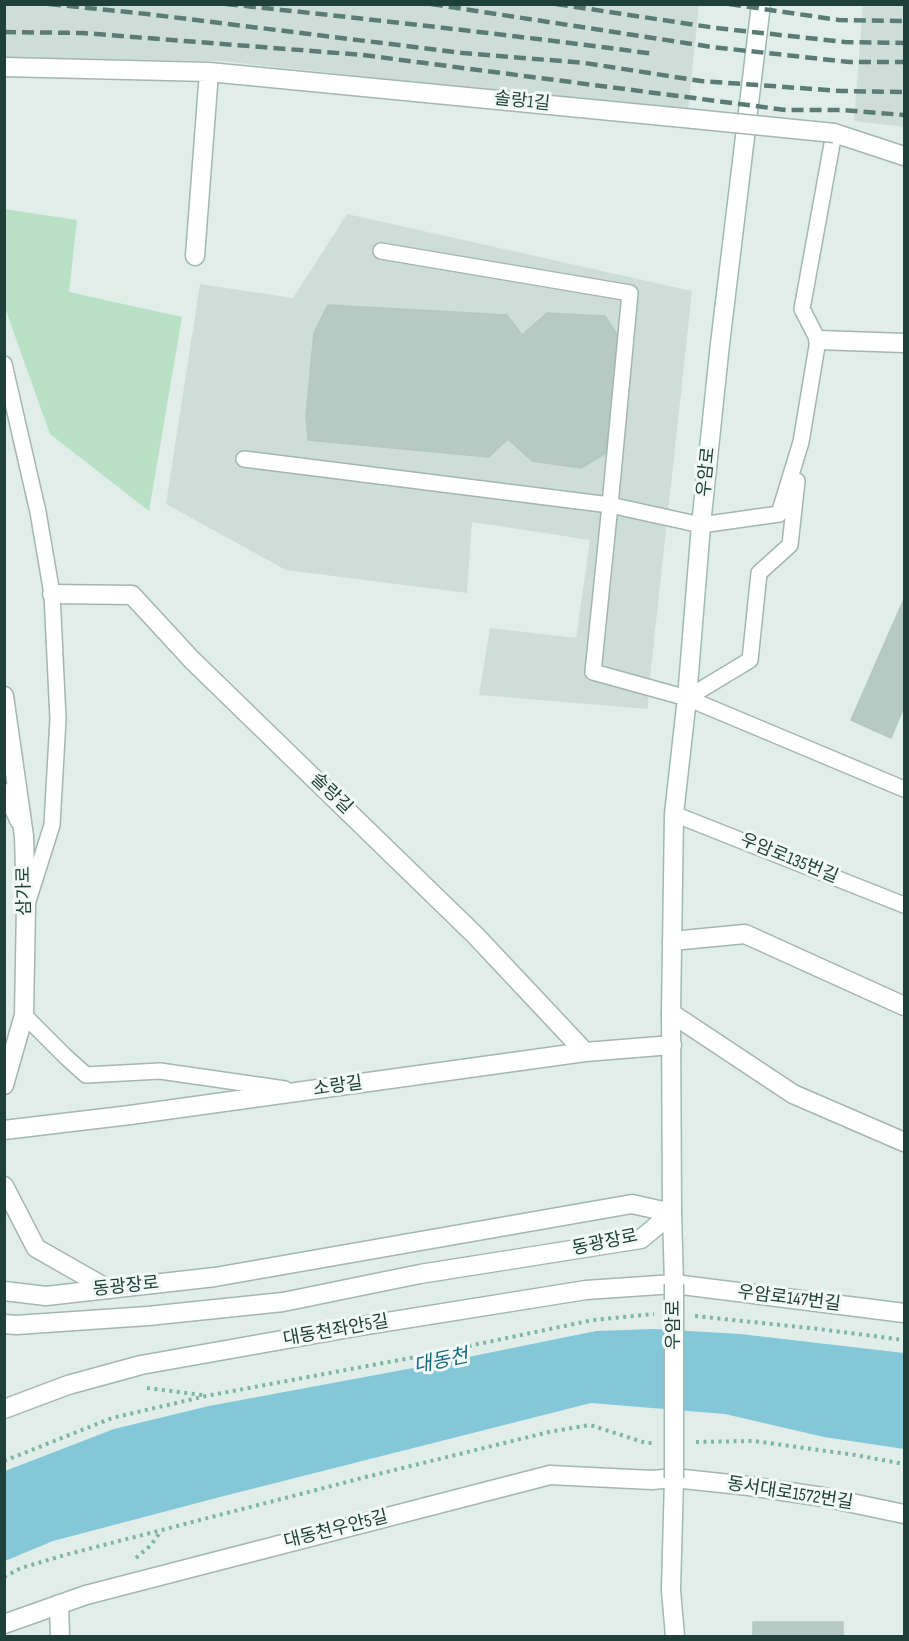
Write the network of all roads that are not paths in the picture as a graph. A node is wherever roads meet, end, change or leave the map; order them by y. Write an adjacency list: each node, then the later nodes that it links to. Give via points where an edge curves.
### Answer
1 (761, 4): 14 (street, 우암로)
2 (4, 68): 3 (street, 솔랑1길)
3 (209, 72): 4 (street, 솔랑1길, bridge); 7 (street)
4 (834, 133): 5 (street, 솔랑1길); 8 (lane, via 802,309)
5 (904, 156)
6 (381, 252): 13 (lane, via 630,293)
7 (195, 256)
8 (818, 340): 9 (street); 11 (lane)
9 (904, 343)
10 (4, 364): 15 (lane, via 38,512)
11 (801, 442): 14 (lane, via 779,514); 17 (lane, via 790,545 759,573 750,660)
12 (244, 459): 13 (lane)
13 (610, 505): 14 (lane); 17 (lane, via 593,672)
14 (701, 525): 17 (street, 우암로)
15 (52, 594): 23 (lane, via 58,719 52,825); 29 (street, 솔랑길, via 132,595 192,660 476,936)
16 (4, 696): 21 (street, 삼가로)
17 (687, 698): 18 (lane); 20 (street, 우암로)
18 (904, 789)
19 (4, 791): 21 (lane)
20 (674, 814): 22 (lane, 우암로135번길); 24 (street, 우암로)
21 (24, 836): 23 (street, 삼가로)
22 (904, 905)
23 (26, 906): 27 (street, 삼가로)
24 (672, 941): 25 (street, via 746,934); 26 (street, 우암로)
25 (904, 1006)
26 (671, 1012): 28 (street, 우암로); 33 (street, via 793,1094)
27 (24, 1014): 30 (street, 삼가로); 31 (lane, via 86,1075 160,1071)
28 (672, 1045): 29 (street, 소랑길); 35 (street, 우암로)
29 (585, 1052): 31 (street, 소랑길)
30 (4, 1085)
31 (303, 1091): 32 (street, 소랑길)
32 (4, 1130)
33 (904, 1142)
34 (4, 1186): 37 (street, via 36,1248)
35 (672, 1213): 36 (street, 우암로); 37 (street, 동광장로, via 632,1204 215,1277); 40 (street, 동광장로, via 641,1239 420,1274 283,1302 148,1316)
36 (674, 1284): 39 (street, 우암로147번길); 41 (street, 대동천좌안5길, via 586,1290 141,1365 68,1385); 42 (street, 우암로, bridge)
37 (108, 1289): 38 (street, 동광장로, via 46,1296)
38 (4, 1291)
39 (904, 1313)
40 (4, 1324)
41 (4, 1409)
42 (674, 1478): 43 (street, 동서대로1572번길, via 823,1497); 44 (street, 대동천우안5길, via 550,1475); 47 (street, 우암로, via 671,1590)
43 (904, 1514)
44 (59, 1604): 45 (street, 대동천우안5길); 46 (street)
45 (4, 1624)
46 (60, 1636)
47 (675, 1636)

